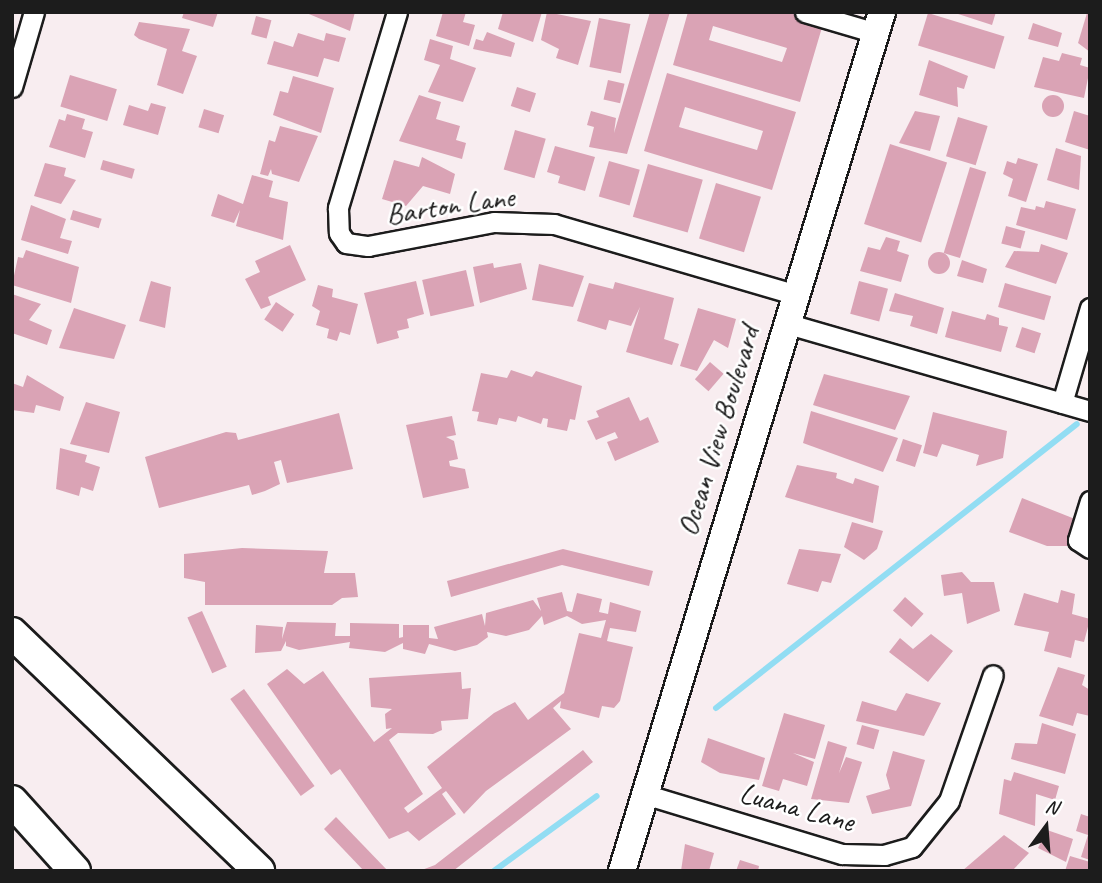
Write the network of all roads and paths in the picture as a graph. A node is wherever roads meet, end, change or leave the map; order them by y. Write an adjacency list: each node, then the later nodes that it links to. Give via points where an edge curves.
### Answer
1 (34, 12): 5 (street)
2 (397, 12): 6 (street, Barton Lane, via 338,208 339,233 346,243 368,246 494,222 554,224)
3 (805, 12): 4 (street)
4 (879, 22): 6 (main road, Ocean View Boulevard)
5 (12, 87)
6 (794, 294): 8 (main road, Ocean View Boulevard)
7 (1090, 308): 9 (street)
8 (785, 323): 9 (street); 15 (main road, Ocean View Boulevard)
9 (1062, 403): 10 (street)
10 (1090, 411)
11 (1090, 501): 12 (street, via 1078,540)
12 (1090, 548)
13 (12, 634): 18 (highway)
14 (993, 674): 15 (street, Luana Lane, via 949,801 912,847 884,855 842,854)
15 (644, 794): 19 (main road, Ocean View Boulevard)
16 (12, 801): 17 (highway)
17 (75, 871)
18 (259, 871)
19 (622, 871)

